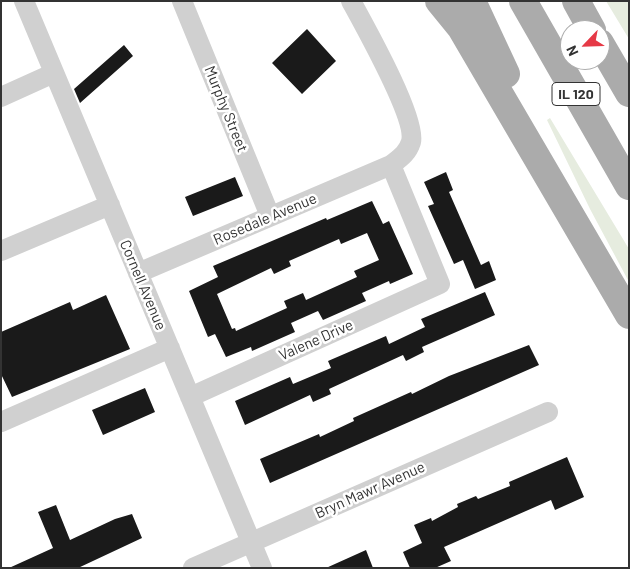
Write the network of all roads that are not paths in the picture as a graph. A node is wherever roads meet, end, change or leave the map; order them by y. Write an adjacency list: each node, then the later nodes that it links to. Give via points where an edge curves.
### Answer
1 (24, 1): 10 (street, Cornell Avenue)
2 (182, 1): 16 (street, Murphy Street)
3 (351, 1): 13 (street, via 410,122 411,141 404,156)
4 (439, 1): 17 (main road, via 461,28)
5 (472, 1): 17 (main road)
6 (523, 1): 14 (main road, IL 120)
7 (576, 1): 8 (main road)
8 (586, 20)
9 (610, 60): 11 (main road, IL 120)
10 (54, 73): 12 (street); 15 (street, Cornell Avenue)
11 (629, 93)
12 (1, 97)
13 (391, 165): 16 (street, Rosedale Avenue); 22 (street, Valene Drive, via 440,282)
14 (629, 186)
15 (110, 205): 18 (street); 19 (street, Cornell Avenue)
16 (270, 216): 19 (street, Rosedale Avenue)
17 (588, 244): 20 (main road)
18 (1, 251)
19 (138, 273): 21 (street, Cornell Avenue)
20 (629, 315)
21 (170, 348): 22 (street, Cornell Avenue); 24 (street)
22 (190, 396): 25 (street, Cornell Avenue)
23 (548, 412): 25 (street, Bryn Mawr Avenue)
24 (1, 422)
25 (252, 542): 26 (street, Bryn Mawr Avenue); 27 (street, Cornell Avenue)
26 (193, 568)
27 (262, 568)

